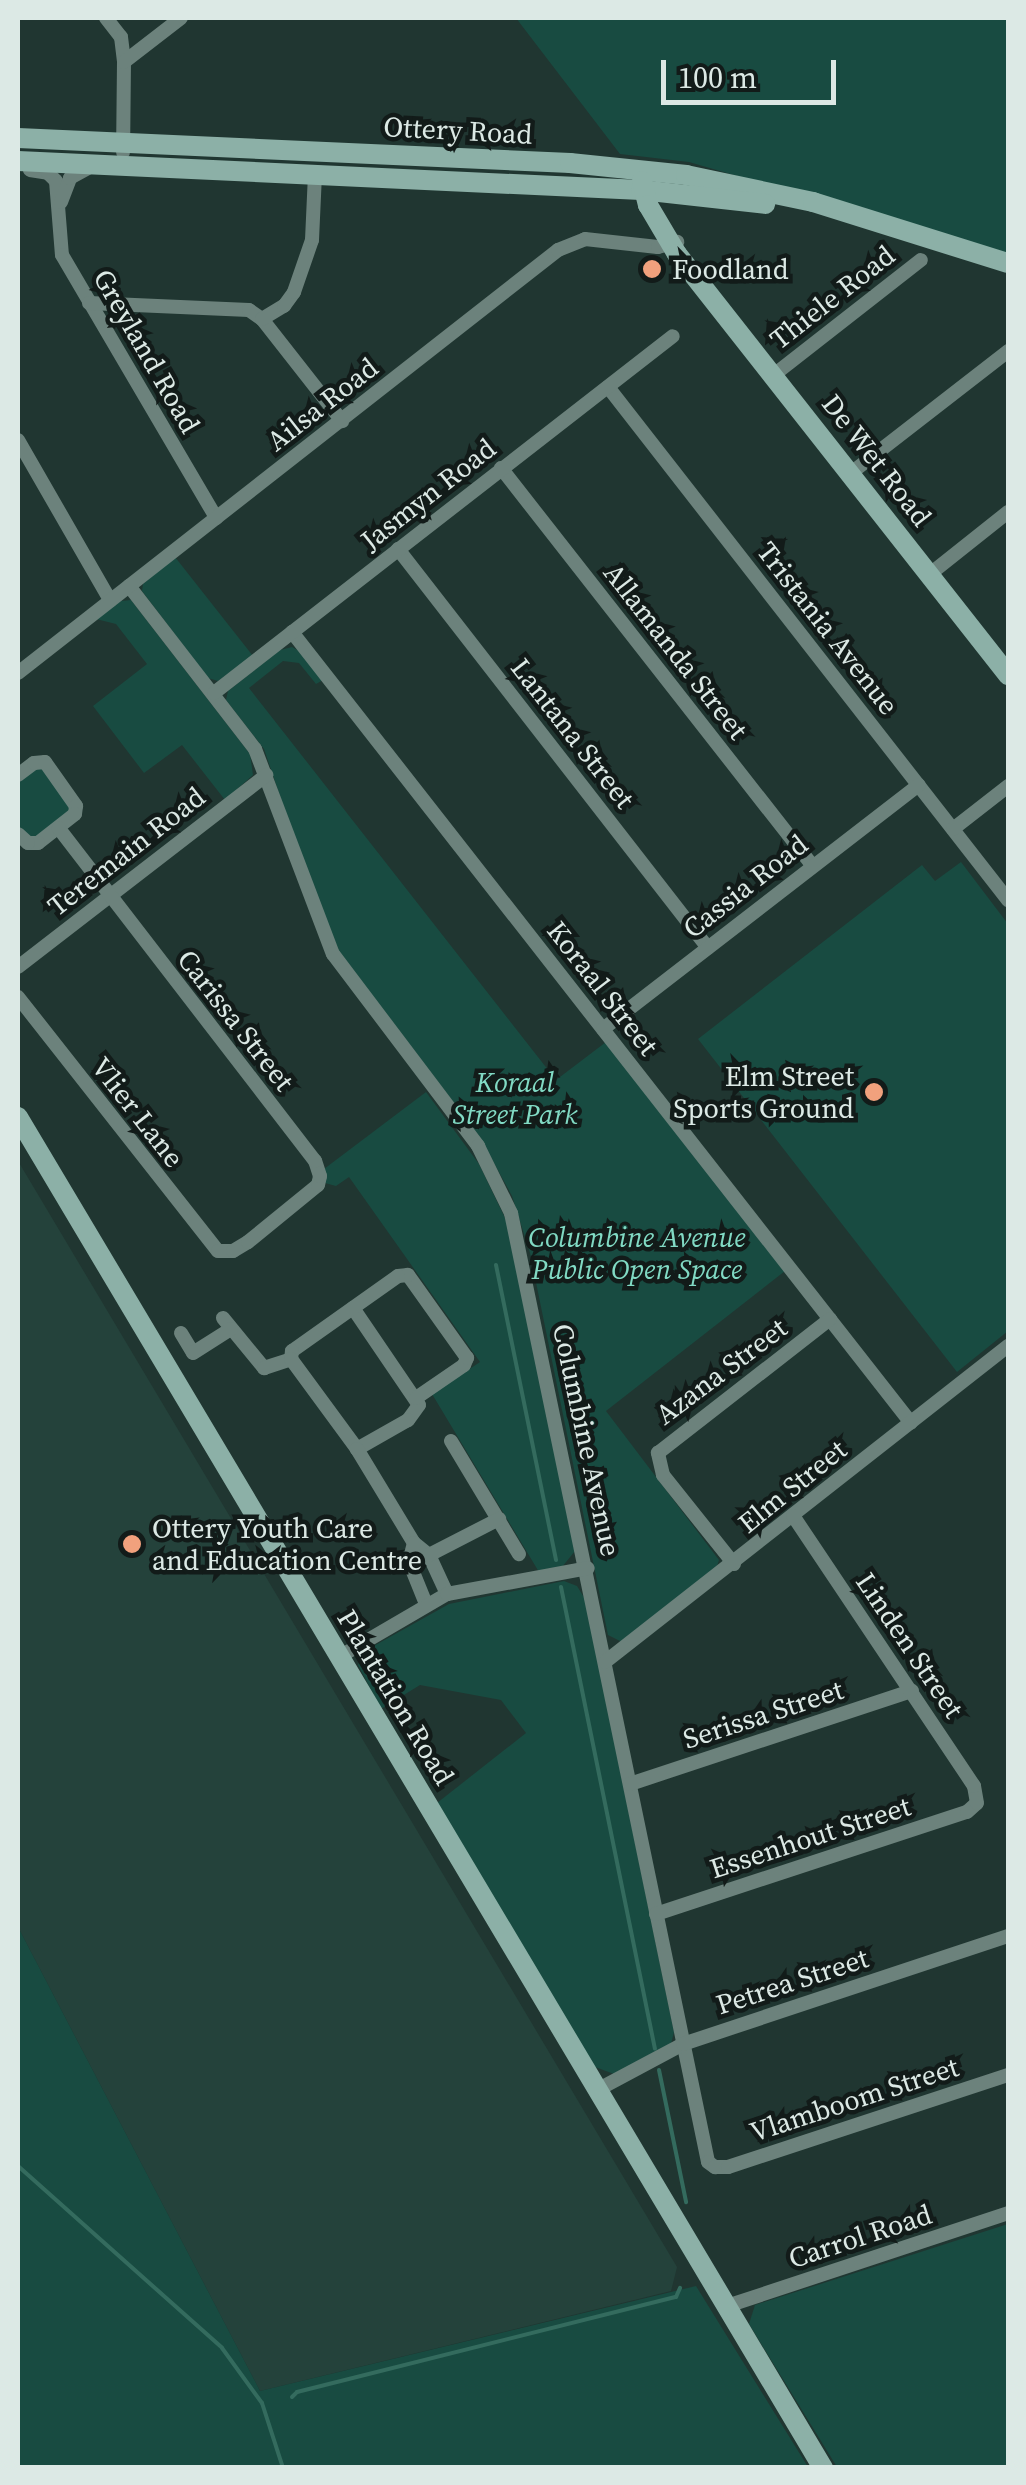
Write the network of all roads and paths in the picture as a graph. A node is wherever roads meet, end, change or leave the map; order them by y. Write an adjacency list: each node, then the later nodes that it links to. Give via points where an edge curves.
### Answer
1 (106, 18): 3 (street, via 121,37)
2 (182, 18): 3 (street)
3 (124, 62): 5 (street)
4 (18, 138): 5 (street, Ottery Road)
5 (123, 142): 8 (street); 10 (street, Ottery Road)
6 (18, 165): 7 (street, Ottery Road); 11 (street, via 51,174)
7 (92, 166): 8 (street, Ottery Road); 11 (street, via 70,178)
8 (123, 167): 9 (street, Ottery Road)
9 (315, 175): 10 (street, Ottery Road); 16 (street, via 312,240 298,282 288,302)
10 (652, 181): 12 (street, De Wet Road); 14 (street, Ottery Road, via 889,228)
11 (60, 202): 15 (street, Greyland Road, via 60,251)
12 (675, 243): 19 (street, De Wet Road); 21 (street, Ailsa Road, via 593,239 566,245)
13 (921, 260): 19 (street, Thiele Road)
14 (1008, 263)
15 (89, 303): 16 (street, via 243,309); 26 (street, Greyland Road)
16 (262, 319): 21 (street)
17 (673, 336): 20 (street, Jasmyn Road)
18 (1008, 351): 24 (street)
19 (774, 374): 24 (street, De Wet Road)
20 (608, 387): 23 (street, Jasmyn Road); 37 (street, Tristania Avenue)
21 (342, 421): 26 (street, Ailsa Road)
22 (18, 440): 30 (street)
23 (501, 468): 27 (street, Jasmyn Road); 42 (street, Allamanda Street)
24 (851, 473): 28 (street, De Wet Road)
25 (1008, 512): 28 (street)
26 (216, 518): 29 (street, Ailsa Road)
27 (398, 549): 31 (street, Jasmyn Road); 45 (street, Lantana Street)
28 (930, 574): 33 (street, De Wet Road)
29 (129, 586): 30 (street, Ailsa Road); 34 (street, Columbine Avenue)
30 (110, 600): 32 (street, Ailsa Road)
31 (292, 632): 34 (street, Jasmyn Road); 48 (street, Koraal Street)
32 (18, 673)
33 (1008, 675)
34 (214, 693): 36 (street, Columbine Avenue)
35 (18, 775): 39 (street, via 36,762 48,766 76,806)
36 (266, 775): 43 (street, Teremain Road); 66 (street, Columbine Avenue, via 333,954 478,1146 502,1190 522,1246)
37 (918, 785): 40 (street, Tristania Avenue); 42 (street, Cassia Road)
38 (1008, 786): 40 (street)
39 (58, 828): 41 (street, via 32,844); 43 (street, Carissa Street)
40 (952, 829): 44 (street, Tristania Avenue)
41 (18, 834)
42 (812, 864): 45 (street, Cassia Road)
43 (108, 897): 46 (street, Teremain Road); 50 (street, Carissa Street, via 306,1149 320,1176 301,1201 248,1242)
44 (1008, 900)
45 (708, 948): 48 (street, Cassia Road)
46 (18, 968)
47 (18, 997): 50 (street, Vlier Lane, via 202,1235)
48 (604, 1029): 52 (street, Koraal Street)
49 (18, 1118): 69 (street, Plantation Road)
50 (223, 1252)
51 (352, 1308): 55 (street, via 295,1348); 56 (street); 56 (street, via 405,1274 453,1333 466,1363)
52 (830, 1320): 57 (street, Koraal Street); 65 (street, Azana Street, via 658,1453 663,1475)
53 (180, 1333): 55 (street, via 193,1353 227,1323 264,1368)
54 (1008, 1346): 57 (street, Elm Street)
55 (292, 1359): 59 (street)
56 (416, 1398): 59 (street, via 415,1414)
57 (911, 1423): 60 (street, Elm Street)
58 (451, 1442): 61 (street)
59 (357, 1448): 62 (street)
60 (793, 1516): 65 (street, Elm Street); 71 (street, Linden Street)
61 (498, 1519): 63 (street); 64 (street)
62 (414, 1543): 64 (street); 68 (street, via 409,1562)
63 (519, 1554)
64 (429, 1555): 67 (street)
65 (734, 1564): 70 (street, Elm Street)
66 (588, 1568): 67 (street); 70 (street, Columbine Avenue)
67 (446, 1594): 68 (street)
68 (426, 1604): 69 (street)
69 (340, 1656): 78 (street, Plantation Road)
70 (605, 1662): 72 (street, Columbine Avenue)
71 (912, 1691): 72 (street, Serissa Street); 73 (street, Linden Street, via 976,1790)
72 (630, 1784): 74 (street, Columbine Avenue)
73 (977, 1804): 74 (street, Essenhout Street)
74 (656, 1914): 76 (street, Columbine Avenue)
75 (1008, 1936): 76 (street, Petrea Street)
76 (683, 2044): 78 (street, Petrea Street); 79 (street, Columbine Avenue, via 706,2157)
77 (1008, 2075): 79 (street, Vlamboom Street)
78 (598, 2090): 81 (street, Plantation Road)
79 (715, 2167)
80 (1008, 2213): 81 (street, Carrol Road)
81 (727, 2306): 82 (street, Plantation Road)
82 (823, 2468)

